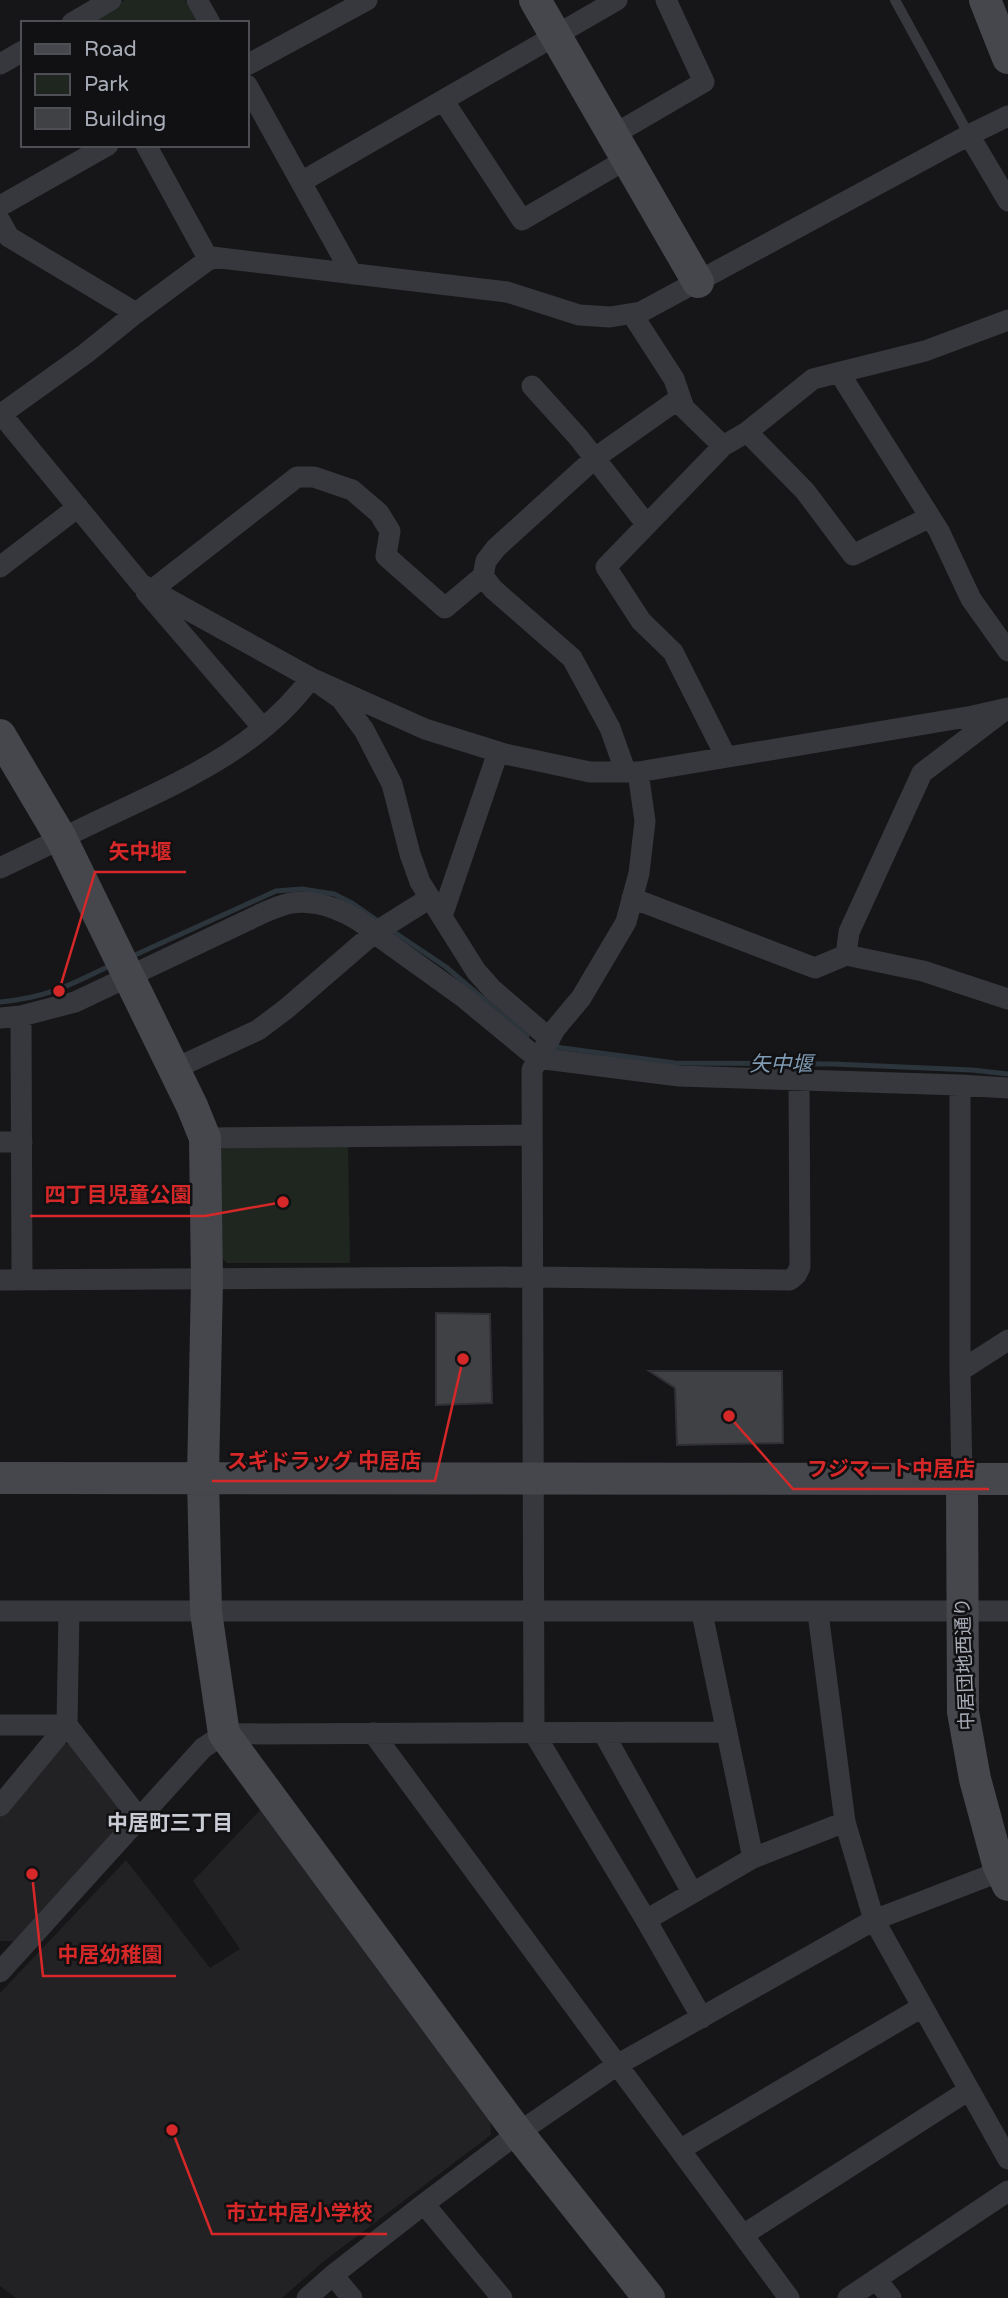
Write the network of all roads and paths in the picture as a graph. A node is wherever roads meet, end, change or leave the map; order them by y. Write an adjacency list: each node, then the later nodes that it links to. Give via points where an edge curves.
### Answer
1 (111, 0): 11 (street)
2 (197, 0): 12 (street)
3 (367, 0): 17 (street)
4 (536, 0): 13 (street)
5 (617, 0): 13 (street)
6 (666, 0): 24 (street, via 704,82)
7 (895, 0): 21 (lane)
8 (985, 0): 15 (street)
9 (1003, 0): 10 (street)
10 (1008, 13)
11 (75, 21)
12 (209, 21)
13 (556, 36): 19 (street); 24 (street)
14 (21, 52): 16 (street)
15 (1008, 58)
16 (0, 64)
17 (248, 64)
18 (248, 87): 25 (street)
19 (443, 100): 24 (street, via 522,220); 25 (street)
20 (1008, 116): 21 (street)
21 (970, 135): 26 (street); 31 (street)
22 (104, 147): 27 (street)
23 (147, 147): 29 (street)
24 (620, 147): 31 (street)
25 (300, 181): 30 (street)
26 (1008, 201)
27 (0, 206)
28 (0, 221): 32 (street, via 9,237)
29 (209, 260): 30 (street); 32 (street)
30 (352, 274): 33 (street, via 507,292 579,315)
31 (698, 282): 33 (street)
32 (136, 313): 38 (street)
33 (632, 314): 37 (street, via 674,379)
34 (1008, 320): 35 (street, via 925,351)
35 (840, 374): 39 (street, via 813,379); 43 (street)
36 (532, 386): 41 (street)
37 (680, 398): 40 (street, via 684,408); 41 (street)
38 (1, 414): 42 (street)
39 (747, 432): 40 (street); 43 (street, via 805,491 853,555)
40 (723, 446): 44 (street)
41 (594, 458): 44 (street); 46 (street, via 496,548 486,561)
42 (78, 507): 45 (street); 47 (street)
43 (930, 517): 48 (street, via 971,598)
44 (648, 525): 54 (street, via 607,566 641,621 673,652)
45 (0, 567)
46 (483, 576): 47 (street, via 445,608 386,556 390,531 379,513 352,490 314,477 297,477); 55 (street, via 572,658)
47 (147, 587): 49 (street); 51 (street, via 147,594)
48 (1008, 651)
49 (311, 678): 51 (street); 53 (street, via 425,729); 59 (street, via 341,699 364,730 392,784 420,882)
50 (1008, 708): 54 (street); 61 (street, via 922,773 849,932)
51 (263, 728): 56 (street, via 234,751 177,783)
52 (0, 736): 56 (street)
53 (498, 752): 55 (street, via 590,772); 59 (street)
54 (726, 757): 55 (street)
55 (631, 771): 58 (street, via 645,821)
56 (61, 838): 57 (street); 62 (street)
57 (0, 868)
58 (632, 898): 61 (street, via 815,968); 65 (street, via 626,922 581,998)
59 (436, 907): 60 (street); 65 (street, via 476,971)
60 (374, 933): 62 (street, via 336,909 291,903); 66 (street); 67 (street, via 258,1030)
61 (846, 955): 63 (street, via 922,971)
62 (127, 976): 64 (street, via 75,1002); 67 (street)
63 (1008, 999)
64 (11, 1017): 74 (street)
65 (550, 1039): 66 (street)
66 (537, 1058): 68 (street, via 680,1076); 71 (street, via 532,1070)
67 (174, 1069): 72 (street)
68 (799, 1079): 69 (street); 75 (street, via 800,1267 790,1280)
69 (960, 1085): 70 (street); 80 (street)
70 (1008, 1088)
71 (531, 1135): 72 (street); 75 (street)
72 (205, 1138): 78 (street)
73 (0, 1142): 74 (street)
74 (22, 1142): 77 (street)
75 (531, 1277): 78 (street); 82 (street)
76 (0, 1280): 77 (street)
77 (22, 1280): 78 (street)
78 (207, 1280): 81 (street)
79 (1008, 1340): 80 (street)
80 (960, 1371): 84 (street)
81 (203, 1476): 82 (street); 83 (street); 90 (street)
82 (533, 1477): 84 (street); 91 (street)
83 (0, 1478)
84 (962, 1479): 85 (street); 88 (street, 中居団地西通り)
85 (1008, 1479)
86 (0, 1611): 87 (street)
87 (69, 1611): 90 (street); 95 (street)
88 (962, 1611): 89 (street); 93 (street); 105 (street, 中居団地西通り, via 963,1712 975,1779)
89 (1008, 1611)
90 (206, 1612): 91 (street); 99 (street)
91 (535, 1612): 92 (street); 98 (street)
92 (702, 1612): 93 (street); 96 (street)
93 (818, 1613): 103 (street)
94 (0, 1725): 95 (street)
95 (67, 1725): 101 (street); 102 (street)
96 (727, 1732): 100 (street); 104 (street)
97 (373, 1733): 98 (street); 99 (street); 112 (street)
98 (534, 1733): 100 (street); 107 (street)
99 (223, 1734): 102 (street, via 204,1748); 114 (street)
100 (604, 1734): 106 (street)
101 (0, 1806)
102 (139, 1818): 109 (street)
103 (845, 1822): 104 (street); 108 (street)
104 (753, 1858): 106 (street)
105 (1004, 1878): 108 (street)
106 (692, 1892): 107 (street)
107 (646, 1920): 111 (street)
108 (874, 1920): 110 (street); 111 (street)
109 (2, 1965)
110 (922, 2007): 113 (street); 115 (street)
111 (702, 2018): 112 (street)
112 (617, 2065): 114 (street); 115 (street)
113 (969, 2090): 116 (street); 119 (street)
114 (518, 2133): 118 (street); 125 (street)
115 (681, 2150): 119 (street)
116 (1008, 2159)
117 (1008, 2191): 121 (street)
118 (424, 2204): 120 (street); 124 (street)
119 (743, 2235): 126 (street)
120 (333, 2275): 122 (street); 123 (street)
121 (876, 2279): 127 (street); 128 (street)
122 (307, 2298)
123 (352, 2298)
124 (502, 2298)
125 (649, 2298)
126 (789, 2298)
127 (849, 2298)
128 (891, 2298)

